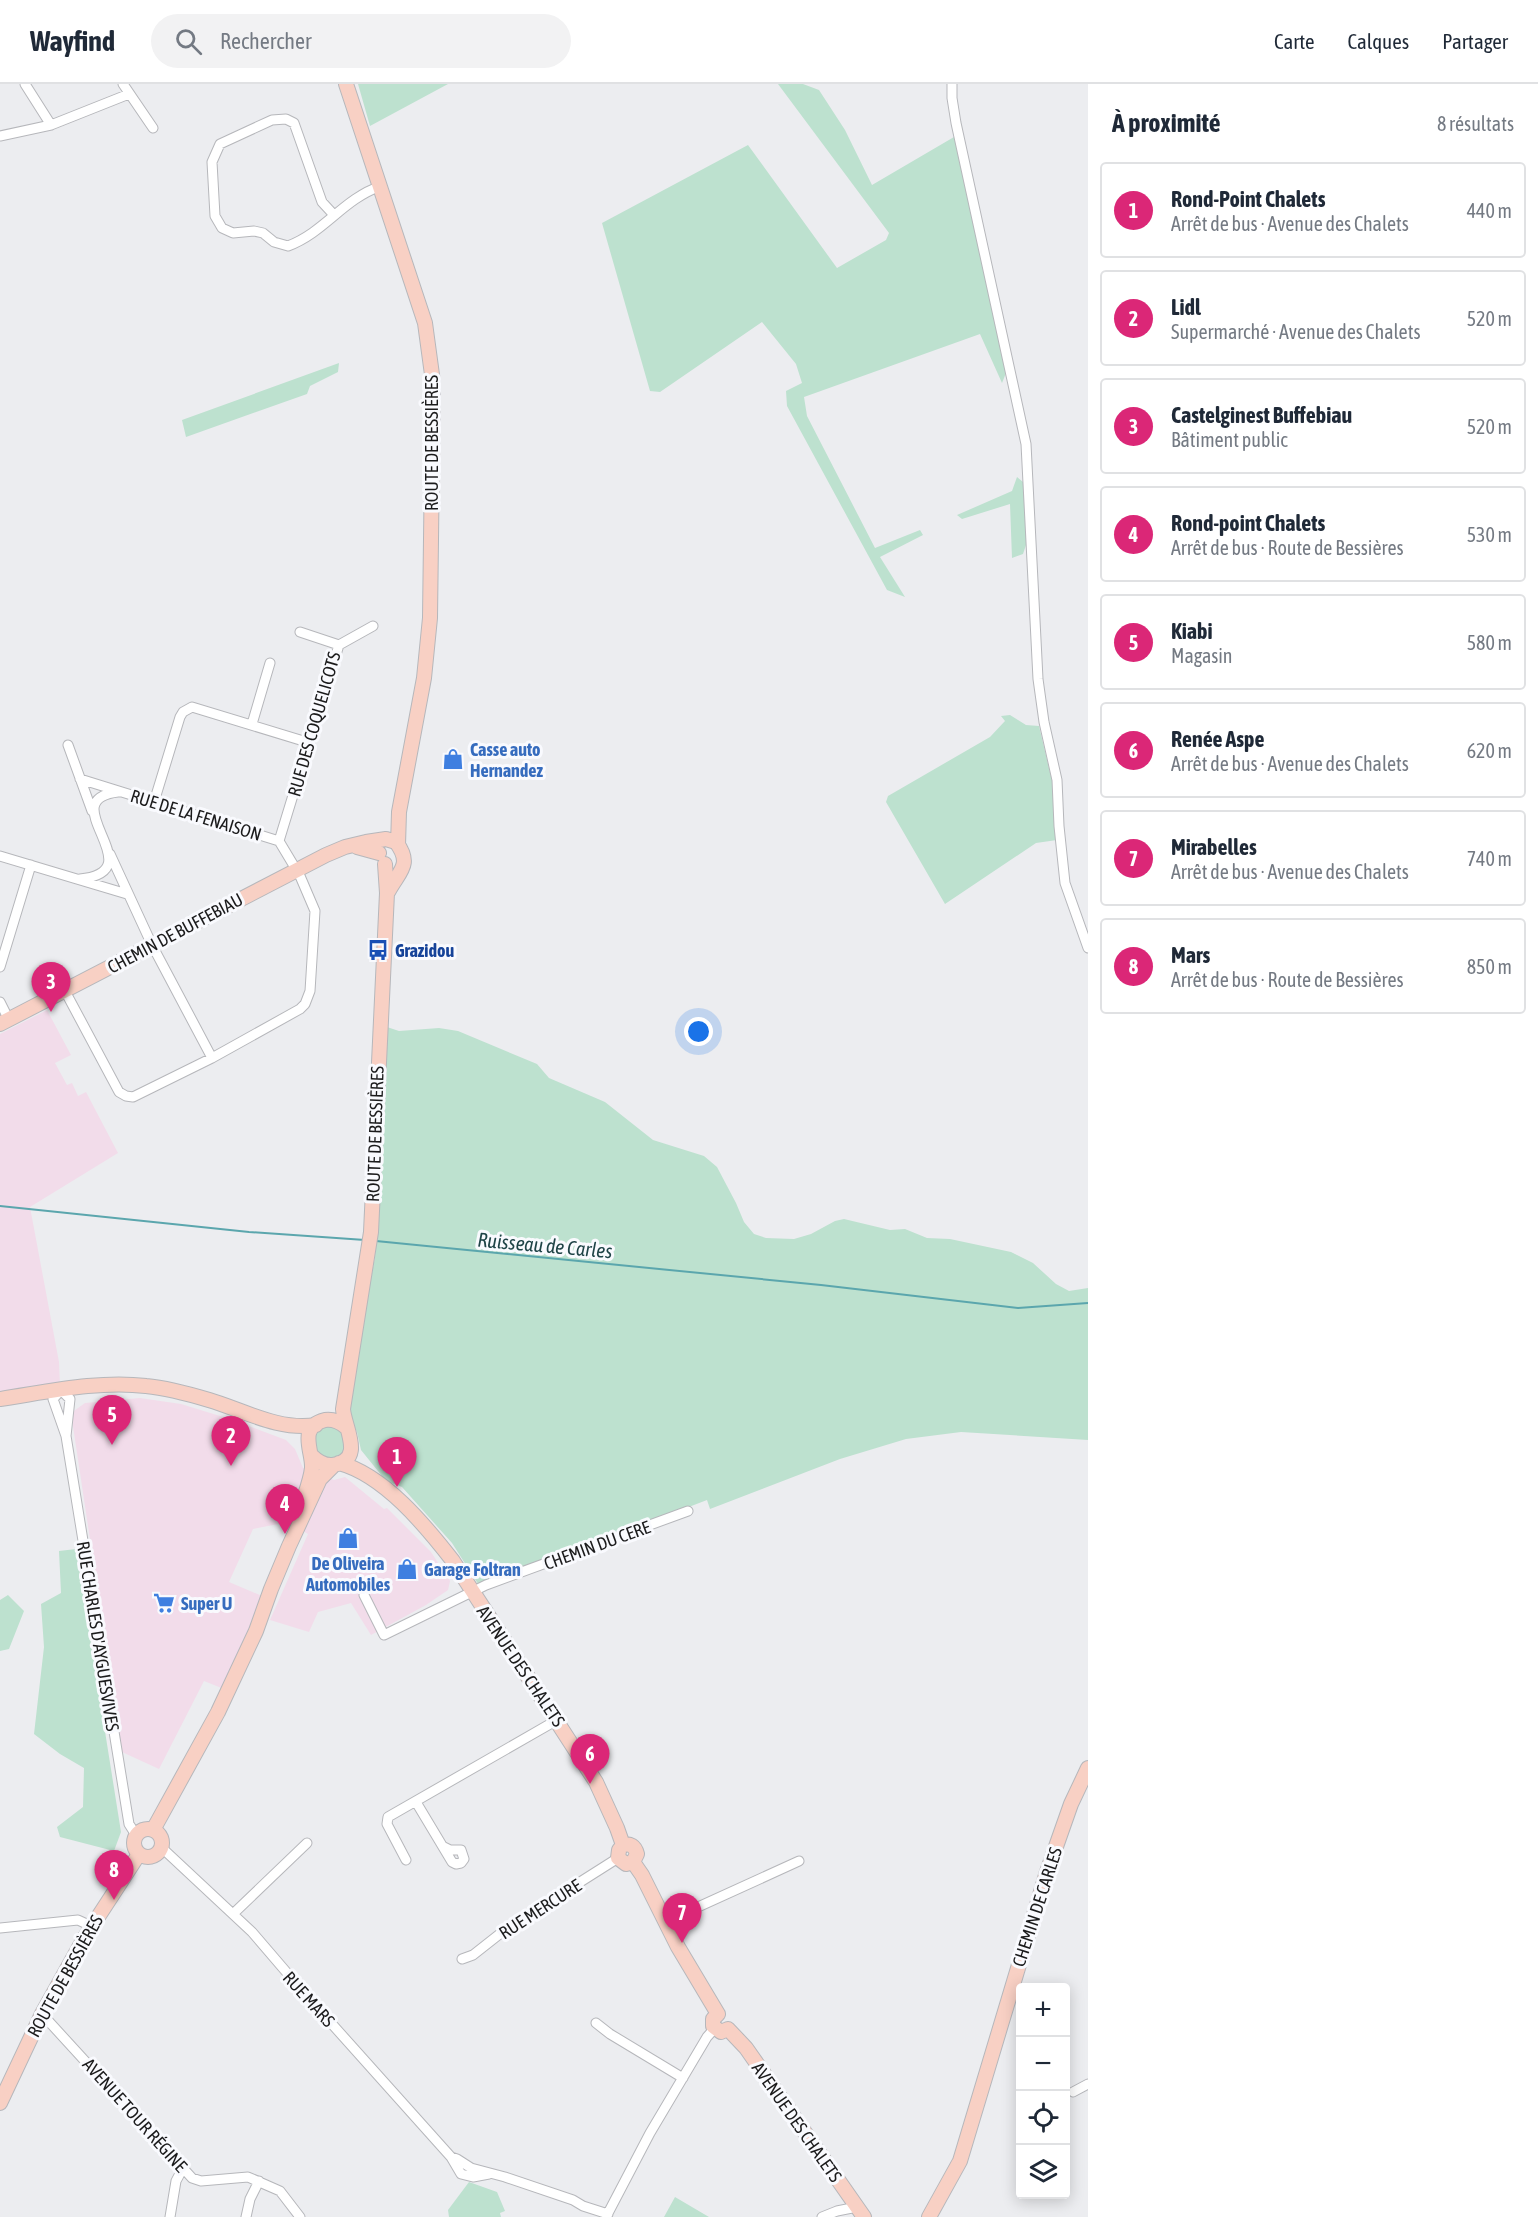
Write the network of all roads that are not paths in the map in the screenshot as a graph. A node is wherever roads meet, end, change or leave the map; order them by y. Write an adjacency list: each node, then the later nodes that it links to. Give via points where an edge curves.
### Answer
1 (24, 84): 6 (street)
2 (123, 84): 5 (street)
3 (346, 84): 9 (main road, ROUTE DE BESSIÈRES)
4 (952, 84): 37 (street, via 956,123 1026,444 1038,679 1057,780 1065,883)
5 (129, 94): 6 (street); 7 (street)
6 (51, 124): 8 (street)
7 (153, 128)
8 (0, 136)
9 (381, 186): 10 (street, via 360,194); 21 (main road, ROUTE DE BESSIÈRES, via 425,323 432,382 430,618 424,678)
10 (334, 215): 10 (street, via 322,202 294,123 272,120 220,144 214,153 215,216 222,228 233,233 263,233 288,246 320,229)
11 (373, 626): 13 (street)
12 (300, 632): 13 (street, RUE DES COQUELICOTS)
13 (339, 645): 16 (street, RUE DES COQUELICOTS)
14 (270, 663): 15 (street)
15 (252, 724): 16 (street); 20 (street, via 187,708 180,717)
16 (310, 742): 24 (street, RUE DES COQUELICOTS)
17 (68, 745): 18 (street)
18 (80, 779): 19 (street, RUE DE LA FENAISON); 22 (street)
19 (119, 792): 20 (street, RUE DE LA FENAISON); 22 (street, via 99,798 93,807)
20 (154, 802): 24 (street, RUE DE LA FENAISON)
21 (399, 812): 23 (main road, ROUTE DE BESSIÈRES); 25 (main road, ROUTE DE BESSIÈRES)
22 (94, 816): 27 (street)
23 (384, 839): 25 (main road); 26 (main road, CHEMIN DE BUFFEBIAU); 29 (main road, ROUTE DE BESSIÈRES, via 379,845)
24 (279, 841): 31 (street, RUE DE LA FENAISON)
25 (398, 845): 32 (main road, ROUTE DE BESSIÈRES, via 405,862)
26 (352, 846): 29 (main road); 31 (main road, CHEMIN DE BUFFEBIAU)
27 (110, 854): 33 (street, via 103,870); 35 (street)
28 (0, 856): 30 (street)
29 (382, 859): 32 (main road, via 389,869); 34 (main road, ROUTE DE BESSIÈRES)
30 (31, 865): 33 (street); 38 (street)
31 (296, 870): 36 (main road, CHEMIN DE BUFFEBIAU); 42 (street, RUE DE LA FENAISON, via 315,911 308,998 300,1009)
32 (399, 872): 34 (main road, ROUTE DE BESSIÈRES)
33 (77, 879): 35 (street)
34 (387, 893): 43 (main road, ROUTE DE BESSIÈRES, via 371,1232)
35 (127, 894): 36 (street)
36 (152, 945): 39 (main road, CHEMIN DE BUFFEBIAU); 42 (street)
37 (1088, 948)
38 (0, 967)
39 (65, 992): 41 (main road, CHEMIN DE BUFFEBIAU); 42 (street, RUE DE LA FENAISON, via 114,1084 126,1096 133,1097)
40 (0, 1002): 41 (street)
41 (4, 1022)
42 (212, 1058)
43 (347, 1373): 48 (main road, ROUTE DE BESSIÈRES); 49 (main road, ROUTE DE BESSIÈRES, via 343,1409)
44 (61, 1396): 45 (main road); 46 (main road); 47 (main road, via 130,1385 148,1386 210,1400); 50 (street, RUE CHARLES D'AYGUESVIVES); 50 (street, RUE CHARLES D'AYGUESVIVES)
45 (0, 1399)
46 (0, 1406)
47 (268, 1421): 48 (main road, via 297,1427); 52 (main road)
48 (320, 1423): 49 (main road, via 335,1420); 52 (main road, ROUTE DE BESSIÈRES, via 309,1434)
49 (346, 1427): 51 (main road, ROUTE DE BESSIÈRES)
50 (66, 1436): 63 (street, RUE CHARLES D'AYGUESVIVES, via 129,1824)
51 (352, 1447): 53 (main road, ROUTE DE BESSIÈRES, via 346,1458); 54 (main road, AVENUE DES CHALETS)
52 (310, 1450): 53 (main road, via 322,1464); 56 (main road, ROUTE DE BESSIÈRES, via 311,1475)
53 (336, 1464): 54 (main road, AVENUE DES CHALETS); 56 (main road, ROUTE DE BESSIÈRES, via 321,1479)
54 (370, 1477): 57 (main road, AVENUE DES CHALETS, via 433,1535)
55 (688, 1511): 57 (street, CHEMIN DU CERE)
56 (289, 1546): 62 (main road, ROUTE DE BESSIÈRES, via 256,1631 218,1712)
57 (472, 1592): 58 (street, CHEMIN DU CERE, via 384,1635); 59 (main road, AVENUE DES CHALETS)
58 (364, 1595)
59 (557, 1720): 61 (street); 67 (main road, AVENUE DES CHALETS, via 596,1782 617,1828)
60 (1088, 1768): 93 (main road, CHEMIN DE CARLES, via 1046,1875 960,2161)
61 (416, 1802): 65 (street); 69 (street, via 388,1817 387,1824)
62 (153, 1830): 63 (main road); 66 (main road, via 160,1836)
63 (136, 1835): 68 (main road, via 134,1847)
64 (307, 1843): 71 (street)
65 (444, 1846)
66 (161, 1847): 68 (main road, via 155,1854); 71 (street, RUE MARS)
67 (621, 1852): 72 (main road, AVENUE DES CHALETS, via 629,1845 635,1848 633,1862); 75 (street, RUE MERCURE)
68 (139, 1854): 73 (main road, ROUTE DE BESSIÈRES)
69 (406, 1860)
70 (799, 1861): 72 (street)
71 (234, 1913): 88 (street, RUE MARS, via 451,2157)
72 (665, 1922): 78 (main road, AVENUE DES CHALETS, via 718,2014 728,2017 731,2023)
73 (91, 1926): 74 (street, via 78,1920); 76 (main road, ROUTE DE BESSIÈRES)
74 (0, 1928)
75 (462, 1959)
76 (42, 2014): 82 (main road, ROUTE DE BESSIÈRES); 83 (street, AVENUE TOUR RÉGINE)
77 (596, 2024): 79 (street)
78 (716, 2032): 79 (street); 87 (main road, AVENUE DES CHALETS, via 752,2057)
79 (683, 2078): 88 (street)
80 (1088, 2084): 81 (street)
81 (1073, 2092)
82 (0, 2103)
83 (183, 2168): 84 (street, AVENUE TOUR RÉGINE); 86 (street)
84 (192, 2178): 85 (street, AVENUE TOUR RÉGINE, via 201,2181 242,2176); 86 (street)
85 (259, 2181): 90 (street); 91 (street, AVENUE TOUR RÉGINE, via 280,2191)
86 (176, 2190): 89 (street)
87 (856, 2207): 92 (street)
88 (607, 2216)
89 (170, 2217)
90 (246, 2217)
91 (300, 2217)
92 (822, 2217)
93 (929, 2217)

